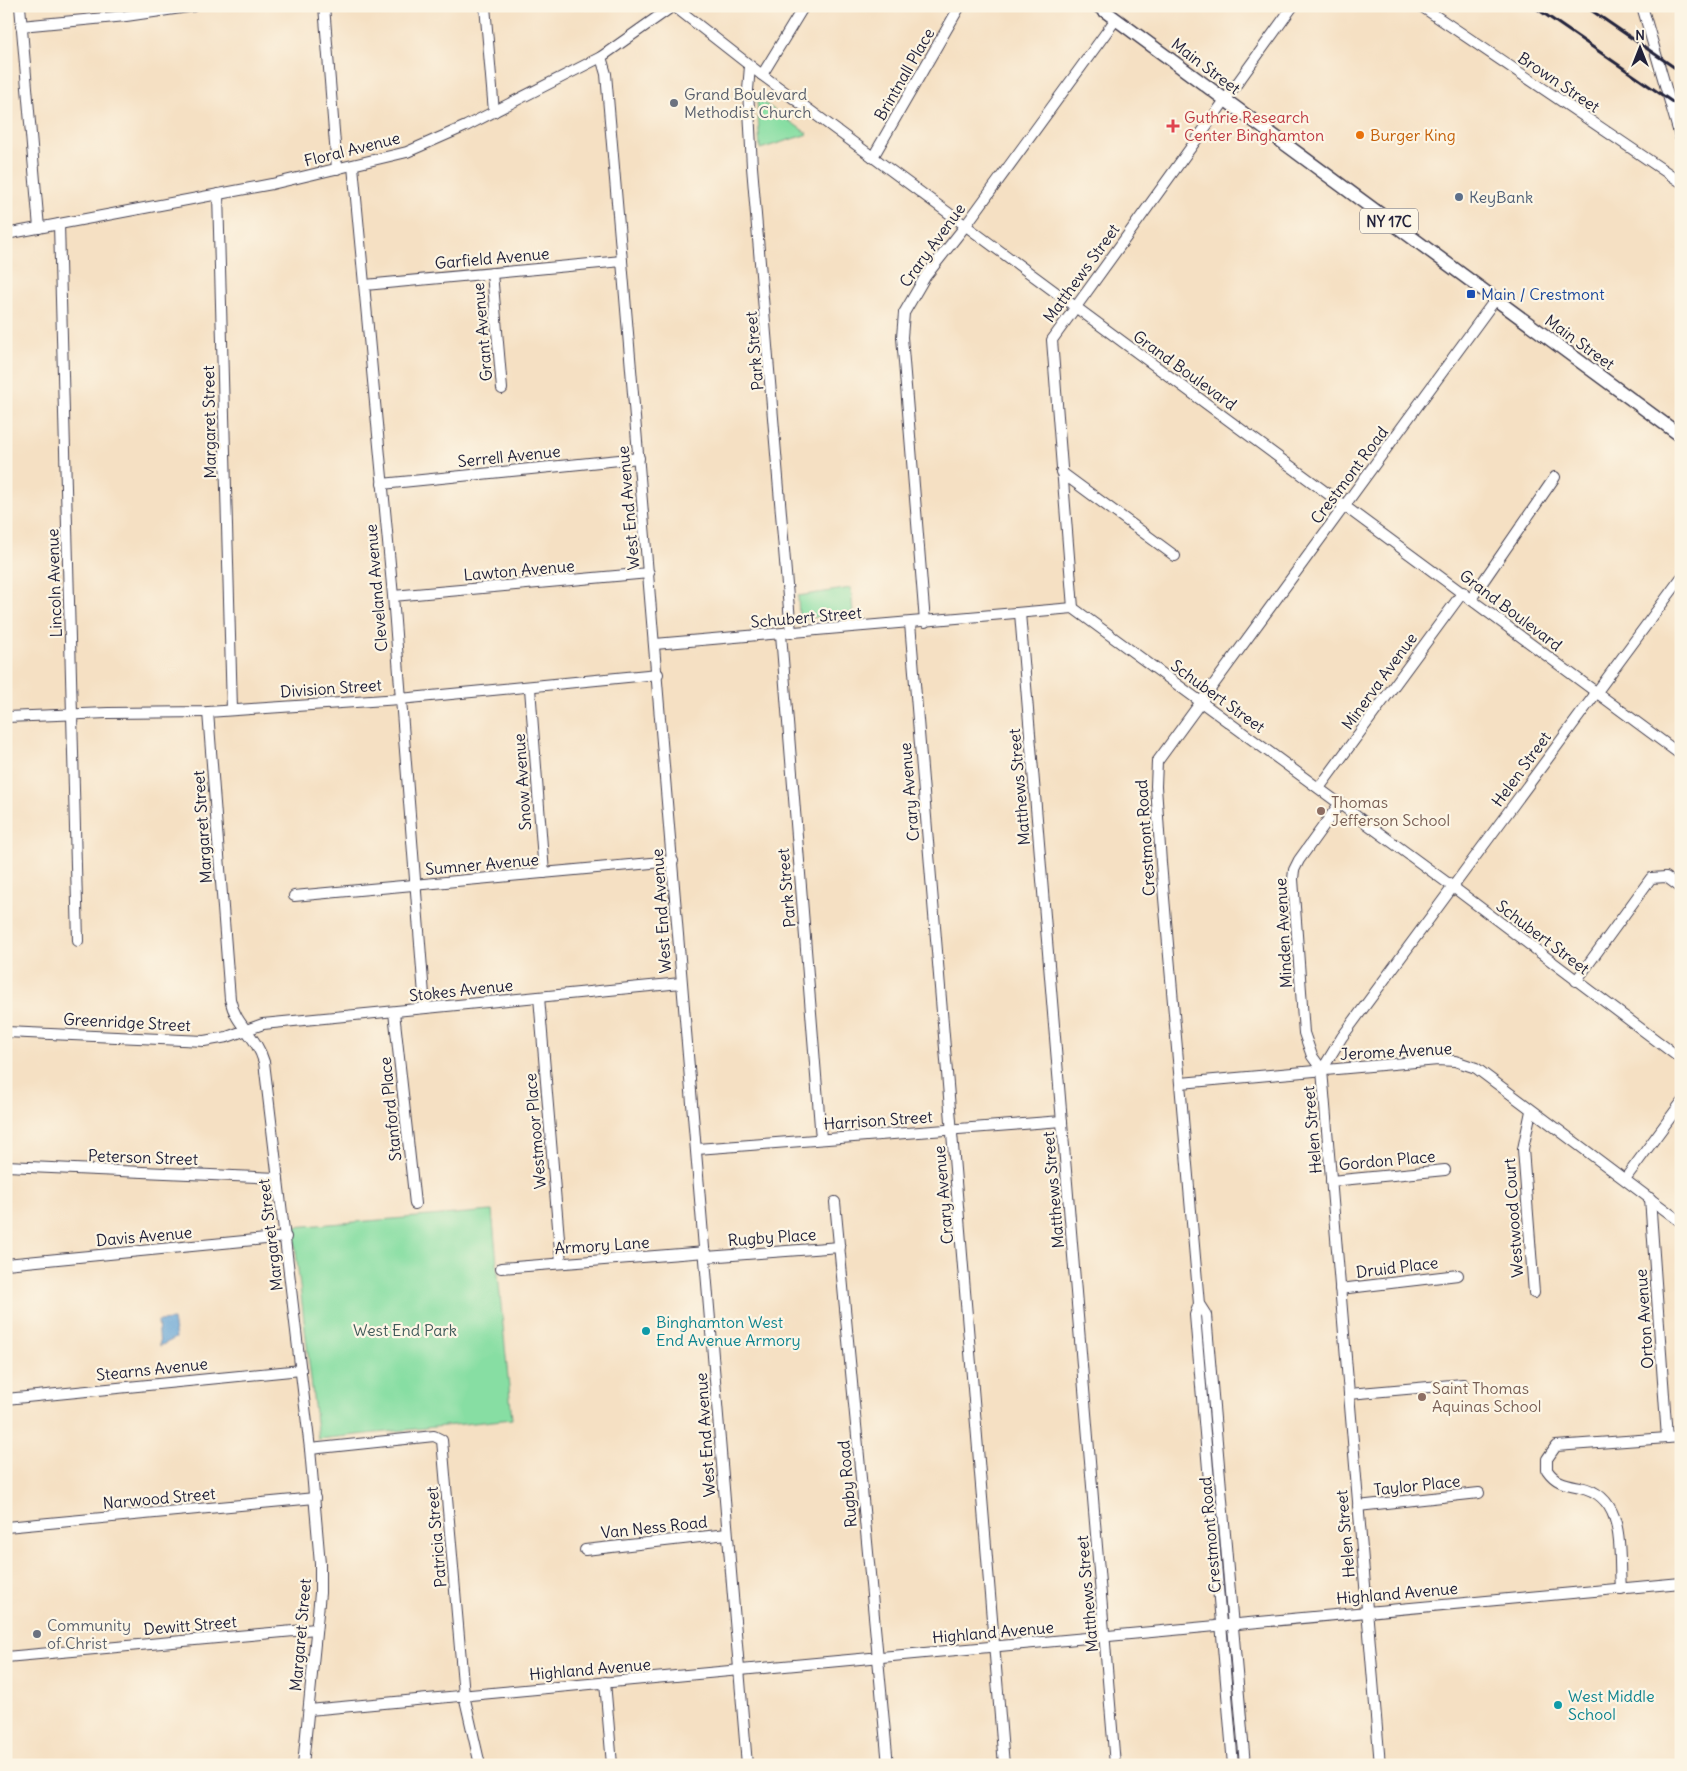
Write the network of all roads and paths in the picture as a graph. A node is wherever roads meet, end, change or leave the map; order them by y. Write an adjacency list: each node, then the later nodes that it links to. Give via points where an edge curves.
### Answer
1 (20, 6): 13 (street)
2 (195, 6): 13 (street)
3 (324, 6): 22 (street)
4 (485, 6): 18 (street)
5 (673, 6): 14 (street, Floral Avenue); 15 (street, Grand Boulevard)
6 (804, 6): 16 (street)
7 (960, 6): 20 (street, Brintnall Place)
8 (1098, 6): 12 (main road, Main Street / NY 17C)
9 (1293, 6): 17 (street, Matthews Street)
10 (1421, 6): 23 (street, Brown Street)
11 (1642, 6): 19 (street)
12 (1116, 19): 17 (main road, Main Street / NY 17C); 26 (street, Crary Avenue)
13 (22, 26): 27 (street)
14 (601, 57): 18 (street, Floral Avenue); 29 (street, West End Avenue, via 606,74)
15 (750, 66): 16 (street, Grand Boulevard); 50 (street, Park Street, via 752,167)
16 (762, 75): 20 (street, Grand Boulevard)
17 (1226, 100): 32 (main road, Main Street / NY 17C); 33 (street, Matthews Street)
18 (494, 112): 21 (street, Floral Avenue, via 407,152)
19 (1681, 140)
20 (873, 156): 26 (street, Grand Boulevard)
21 (353, 166): 22 (street, Floral Avenue); 31 (street, Cleveland Avenue)
22 (337, 169): 24 (street, Floral Avenue)
23 (1681, 182)
24 (218, 194): 25 (street, Floral Avenue); 57 (street, Margaret Street)
25 (59, 224): 27 (street, Floral Avenue); 59 (street, Lincoln Avenue)
26 (966, 225): 33 (street, Grand Boulevard); 48 (street, Crary Avenue, via 925,277 908,305 902,323)
27 (39, 228): 28 (street, Floral Avenue)
28 (6, 234)
29 (622, 261): 30 (street, Garfield Avenue); 36 (street, West End Avenue)
30 (492, 273): 31 (street, Garfield Avenue); 34 (street, Grant Avenue)
31 (365, 285): 39 (street, Cleveland Avenue)
32 (1495, 300): 35 (main road, Main Street / NY 17C); 40 (street, Crestmont Road)
33 (1075, 307): 37 (street, Matthews Street, via 1055,335 1052,347); 40 (street, Grand Boulevard)
34 (502, 389)
35 (1681, 436)
36 (639, 458): 39 (street, Serrell Avenue); 42 (street, West End Avenue)
37 (1061, 472): 41 (street); 46 (street, Matthews Street)
38 (1555, 477): 44 (street, Minerva Avenue)
39 (382, 484): 45 (street, Cleveland Avenue)
40 (1345, 506): 44 (street, Grand Boulevard); 56 (street, Crestmont Road)
41 (1176, 556)
42 (649, 573): 45 (street, Lawton Avenue); 51 (street, West End Avenue)
43 (1681, 578): 54 (street, Helen Street)
44 (1467, 595): 54 (street, Grand Boulevard); 62 (street, Minerva Avenue)
45 (393, 596): 55 (street, Cleveland Avenue)
46 (1073, 608): 47 (street, Schubert Street); 56 (street, Schubert Street)
47 (1020, 614): 48 (street, Schubert Street); 83 (street, Matthews Street)
48 (925, 622): 49 (street, Schubert Street)
49 (910, 623): 50 (street, Schubert Street); 84 (street, Crary Avenue)
50 (786, 633): 51 (street, Schubert Street); 85 (street, Park Street)
51 (655, 644): 52 (street, West End Avenue)
52 (658, 674): 53 (street, Division Street); 64 (street, West End Avenue)
53 (530, 688): 55 (street, Division Street); 65 (street, Snow Avenue)
54 (1596, 693): 61 (street, Grand Boulevard); 67 (street, Helen Street)
55 (400, 699): 57 (street, Division Street); 66 (street, Cleveland Avenue)
56 (1200, 702): 62 (street, Schubert Street); 80 (street, Crestmont Road, via 1157,762 1156,771 1160,863)
57 (232, 710): 58 (street, Division Street)
58 (208, 712): 59 (street, Division Street); 76 (street, Margaret Street, via 230,998 232,1012)
59 (72, 714): 60 (street, Division Street); 70 (street, Lincoln Avenue)
60 (6, 717)
61 (1681, 755)
62 (1319, 788): 63 (street, Schubert Street)
63 (1340, 804): 67 (street, Schubert Street); 79 (street, Minden Avenue, via 1300,860 1293,878 1304,1033 1312,1056)
64 (673, 861): 65 (street, Sumner Avenue); 72 (street, West End Avenue)
65 (544, 873): 66 (street, Sumner Avenue)
66 (417, 885): 69 (street, Sumner Avenue); 74 (street, Cleveland Avenue)
67 (1453, 887): 71 (street, Schubert Street); 79 (street, Helen Street)
68 (1681, 888): 71 (street, via 1666,877 1651,878)
69 (294, 896)
70 (78, 941)
71 (1576, 981): 78 (street, Schubert Street)
72 (681, 983): 73 (street, Stokes Avenue); 86 (street, West End Avenue)
73 (539, 997): 74 (street, Stokes Avenue); 99 (street, Westmoor Place)
74 (425, 1008): 75 (street, Stokes Avenue)
75 (394, 1012): 76 (street, Stokes Avenue, via 263,1024); 94 (street, Stanford Place)
76 (245, 1030): 77 (street, Greenridge Street, via 227,1038 204,1041); 89 (street, Margaret Street, via 260,1047 264,1062)
77 (6, 1032)
78 (1681, 1059)
79 (1322, 1070): 80 (street, Jerome Avenue); 82 (street, Jerome Avenue, via 1438,1060 1455,1062 1476,1068); 91 (street, Helen Street)
80 (1181, 1082): 105 (street, Crestmont Road)
81 (1681, 1103): 90 (street)
82 (1531, 1111): 90 (street, Jerome Avenue); 104 (street, Westwood Court, via 1524,1149)
83 (1062, 1121): 84 (street, Harrison Street); 125 (street, Matthews Street)
84 (953, 1129): 85 (street, Harrison Street); 126 (street, Crary Avenue)
85 (821, 1139): 86 (street, Harrison Street)
86 (697, 1148): 98 (street, West End Avenue)
87 (6, 1166): 89 (street, Peterson Street)
88 (1446, 1170): 91 (street, Gordon Place)
89 (278, 1178): 96 (street, Margaret Street)
90 (1624, 1179): 92 (street, Jerome Avenue)
91 (1331, 1181): 103 (street, Helen Street)
92 (1650, 1198): 95 (street, Jerome Avenue); 110 (street, Orton Avenue)
93 (836, 1202): 97 (street, Rugby Road)
94 (415, 1204)
95 (1681, 1222)
96 (286, 1237): 100 (street, Davis Avenue); 106 (street, Margaret Street)
97 (840, 1247): 98 (street, Rugby Place); 128 (street, Rugby Road)
98 (706, 1254): 99 (street, Armory Lane); 117 (street, West End Avenue)
99 (561, 1263): 101 (street, Armory Lane)
100 (6, 1264)
101 (501, 1268)
102 (1458, 1276): 103 (street, Druid Place)
103 (1340, 1289): 108 (street, Helen Street)
104 (1534, 1293)
105 (1199, 1304): 122 (street, Crestmont Road, via 1206,1315); 123 (street, Crestmont Road, via 1195,1315)
106 (301, 1370): 109 (street, Stearns Avenue); 112 (street, Margaret Street)
107 (1463, 1384): 108 (street)
108 (1349, 1394): 115 (street, Helen Street)
109 (6, 1399)
110 (1667, 1438): 111 (street); 120 (street, via 1556,1446 1547,1459 1547,1470 1559,1483 1598,1493 1609,1505 1617,1525)
111 (1681, 1438)
112 (310, 1449): 114 (street, Margaret Street); 131 (street, Patricia Street, via 434,1436 442,1440)
113 (1479, 1493): 115 (street, Taylor Place)
114 (315, 1498): 116 (street, Narwood Street); 124 (street, Margaret Street, via 320,1564)
115 (1358, 1506): 121 (street, Helen Street)
116 (6, 1527)
117 (727, 1534): 118 (street, Van Ness Road); 129 (street, West End Avenue)
118 (585, 1550)
119 (1681, 1583): 120 (street, Highland Avenue)
120 (1621, 1589): 121 (street, Highland Avenue)
121 (1366, 1611): 122 (street, Highland Avenue); 142 (street, Helen Street)
122 (1233, 1624): 123 (street, Highland Avenue); 141 (street, Crestmont Road)
123 (1220, 1626): 125 (street, Highland Avenue); 140 (street, Crestmont Road)
124 (316, 1629): 127 (street, Dewitt Street); 132 (street, Margaret Street)
125 (1105, 1636): 126 (street, Highland Avenue); 139 (street, Matthews Street)
126 (995, 1646): 128 (street, Highland Avenue); 138 (street, Crary Avenue)
127 (6, 1657)
128 (878, 1657): 129 (street, Highland Avenue); 137 (street, Rugby Road)
129 (739, 1670): 130 (street, Highland Avenue); 136 (street, West End Avenue)
130 (605, 1682): 131 (street, Highland Avenue); 135 (street)
131 (464, 1695): 132 (street, Highland Avenue); 134 (street, Patricia Street)
132 (309, 1710): 133 (street, Margaret Street)
133 (303, 1765)
134 (480, 1765)
135 (612, 1765)
136 (747, 1765)
137 (888, 1765)
138 (1004, 1765)
139 (1115, 1765)
140 (1233, 1765)
141 (1245, 1765)
142 (1380, 1765)

